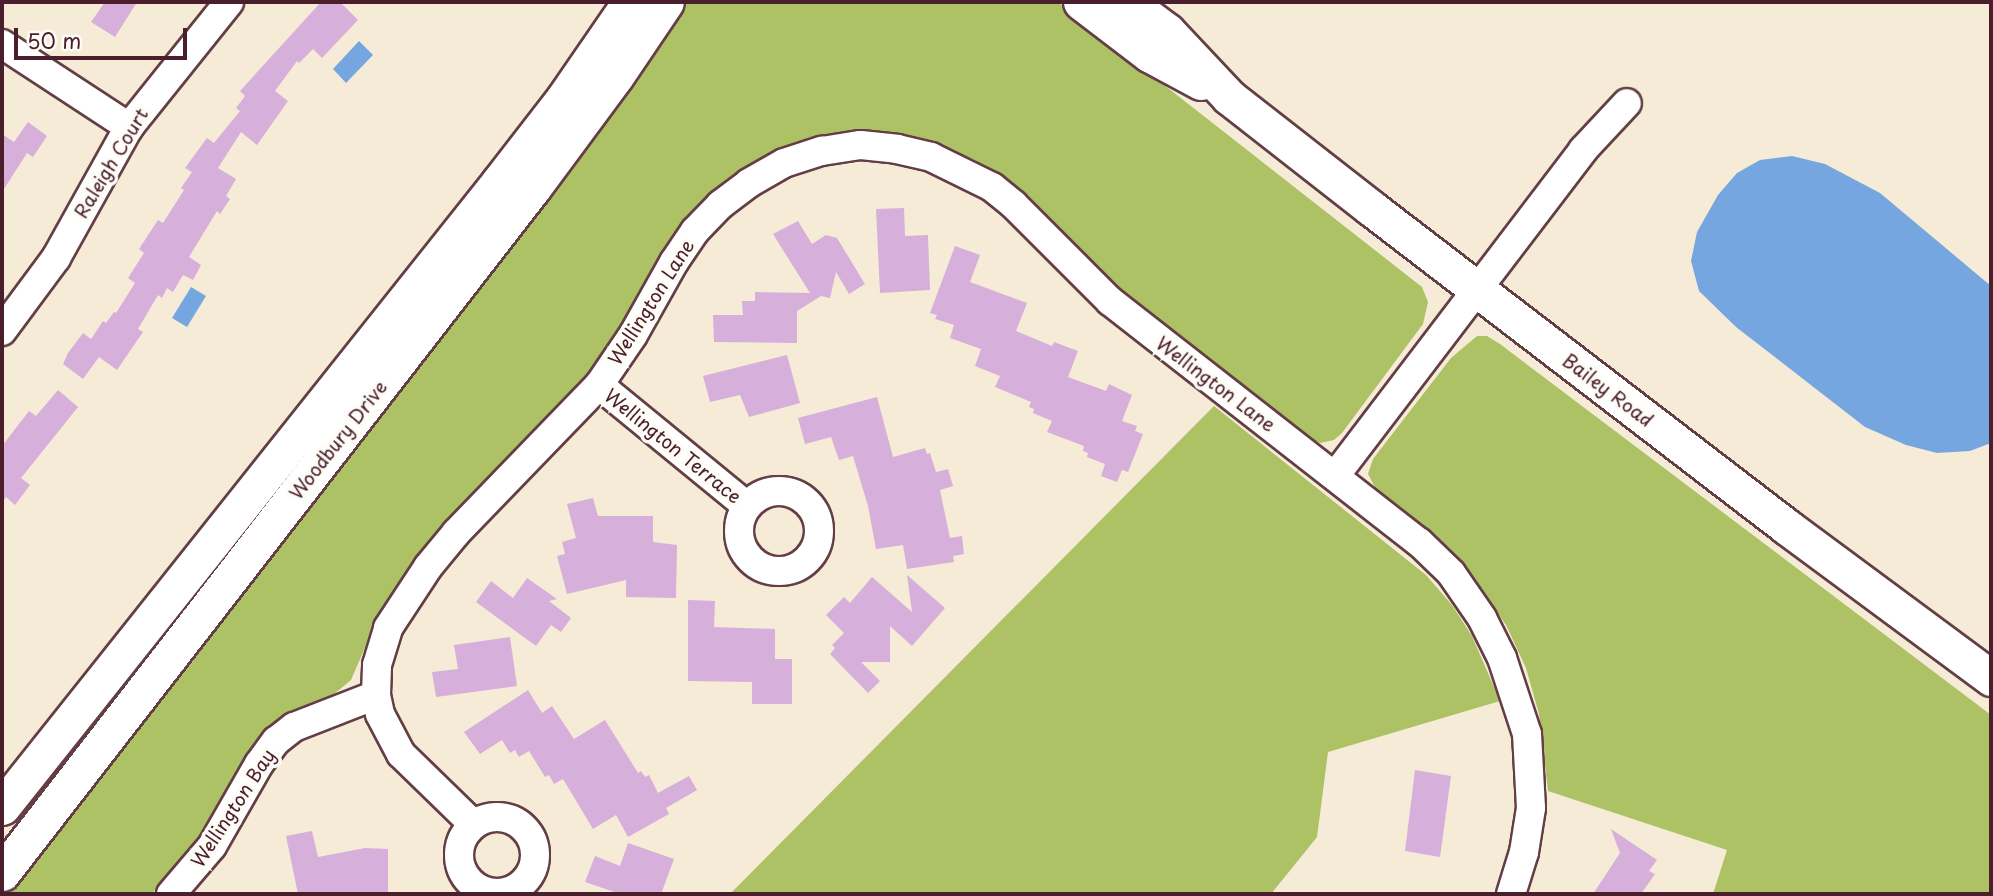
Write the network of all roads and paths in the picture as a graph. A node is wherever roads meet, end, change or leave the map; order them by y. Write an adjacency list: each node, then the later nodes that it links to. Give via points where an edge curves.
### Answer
1 (229, 2): 9 (street, Raleigh Court)
2 (630, 2): 17 (main road, Woodbury Drive, via 499,182)
3 (666, 2): 19 (main road, Woodbury Drive, via 533,188)
4 (1081, 2): 7 (main road, Bailey Road, via 1149,54)
5 (1128, 2): 7 (main road, Bailey Road, via 1167,31)
6 (2, 44): 9 (street)
7 (1229, 97): 10 (main road, Bailey Road)
8 (1627, 103): 10 (street, via 1583,150)
9 (129, 127): 11 (street, Raleigh Court, via 55,258)
10 (1476, 289): 13 (street); 15 (main road, Bailey Road)
11 (2, 331)
12 (599, 385): 13 (street, Wellington Lane, via 674,262 720,205 784,163 861,145 897,149 931,157 992,187 1132,319); 14 (street, Wellington Terrace); 16 (street, Wellington Lane, via 530,460 485,500 428,567 388,628 381,646)
13 (1335, 476): 22 (street, Wellington Lane, via 1451,573 1502,658 1527,734 1531,786 1524,852)
14 (747, 506)
15 (1991, 678)
16 (376, 695): 18 (street, Wellington Lane, via 380,714 401,754); 21 (street, Wellington Bay, via 294,727 276,741 212,846)
17 (3, 803): 19 (street)
18 (473, 824)
19 (37, 827): 20 (main road, Woodbury Drive)
20 (5, 862)
21 (171, 894)
22 (1511, 894)

